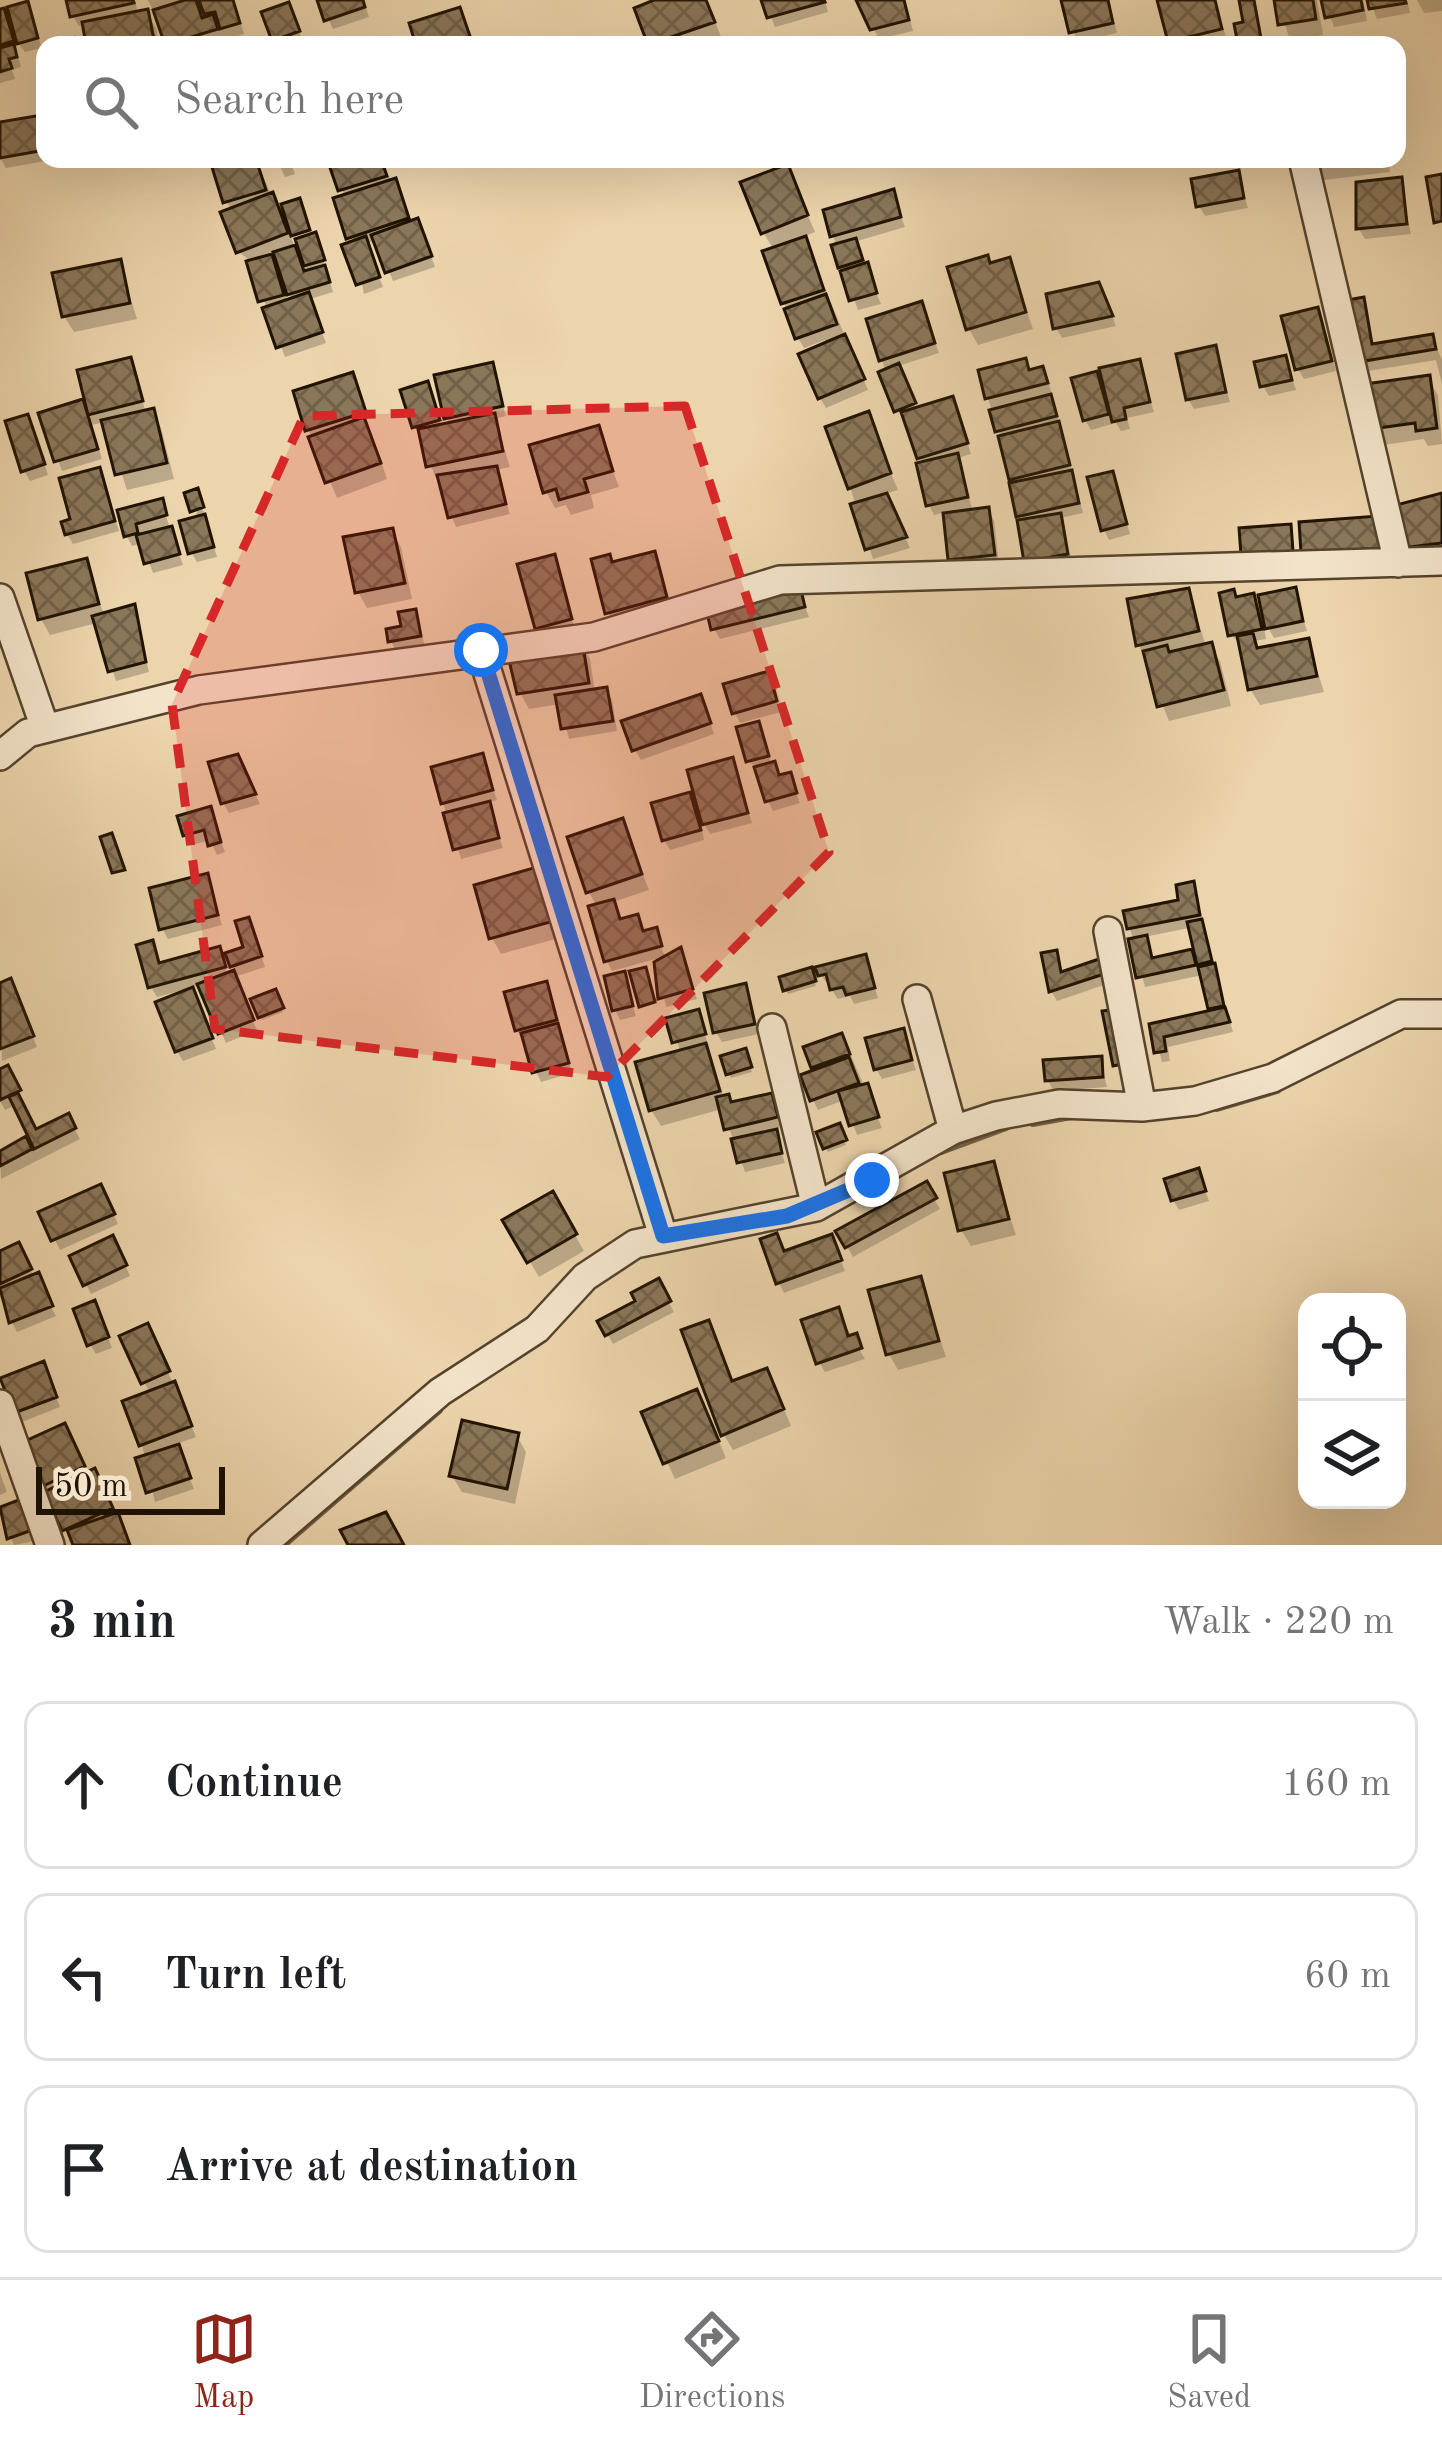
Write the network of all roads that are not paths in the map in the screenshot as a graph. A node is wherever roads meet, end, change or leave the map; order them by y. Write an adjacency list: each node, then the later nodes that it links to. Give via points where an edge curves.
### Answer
1 (1305, 168): 3 (street)
2 (1442, 561): 3 (street)
3 (1398, 563): 5 (street, via 780,580 594,637)
4 (0, 598): 6 (street)
5 (481, 650): 6 (street, via 199,690); 15 (street)
6 (45, 728): 7 (street)
7 (0, 755)
8 (1108, 931): 12 (street)
9 (916, 999): 13 (street)
10 (1442, 1014): 12 (street, via 1401,1014 1273,1078 1195,1101)
11 (772, 1028): 14 (street)
12 (1142, 1106): 13 (street, via 1059,1104)
13 (953, 1130): 14 (street)
14 (817, 1207): 15 (street)
15 (663, 1236): 18 (street, via 606,1260 537,1329 440,1392)
16 (0, 1404): 17 (street)
17 (50, 1545)
18 (262, 1545)

